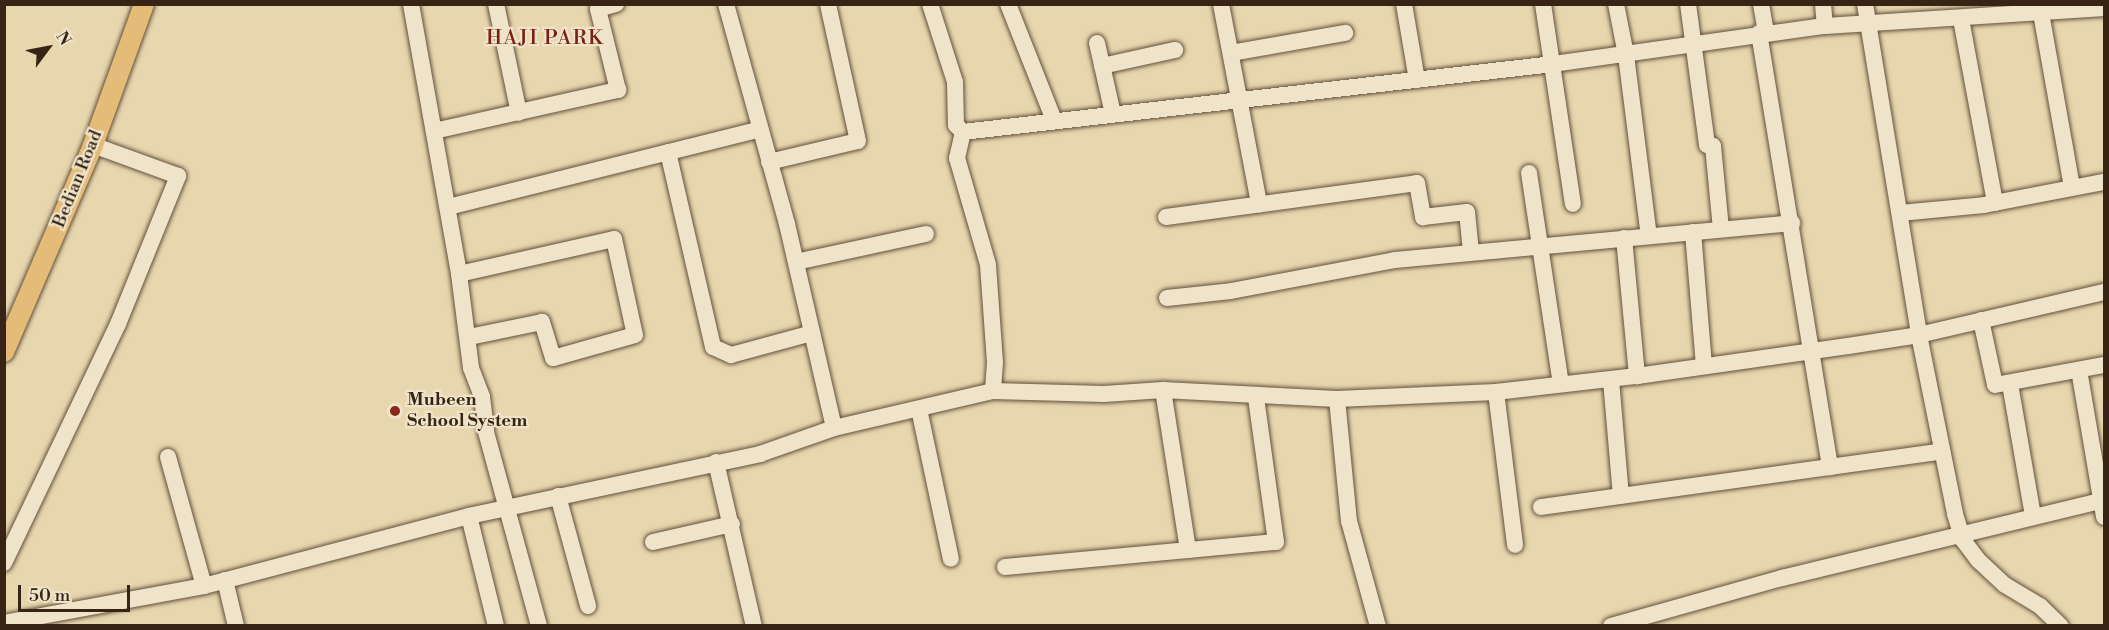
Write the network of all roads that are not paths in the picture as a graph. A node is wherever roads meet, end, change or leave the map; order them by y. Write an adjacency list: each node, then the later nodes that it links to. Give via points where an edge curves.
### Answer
1 (144, 4): 39 (main road, Bedian Road)
2 (411, 4): 37 (street)
3 (496, 4): 33 (street)
4 (616, 4): 33 (street, via 598,9 618,90)
5 (726, 4): 36 (street)
6 (828, 4): 41 (street, via 858,141)
7 (930, 4): 38 (street, via 955,82 956,125)
8 (1008, 4): 35 (street)
9 (1221, 4): 27 (street)
10 (1404, 4): 31 (street)
11 (1543, 4): 29 (street)
12 (1616, 4): 28 (street)
13 (1688, 4): 25 (street)
14 (1761, 4): 23 (street)
15 (1823, 4): 21 (street)
16 (1865, 4): 20 (street)
17 (2104, 8): 18 (street)
18 (2042, 13): 19 (street); 44 (street)
19 (1961, 19): 20 (street); 45 (street)
20 (1868, 25): 21 (street); 49 (street)
21 (1825, 26): 23 (street)
22 (1345, 33): 27 (street)
23 (1762, 33): 25 (street); 51 (street)
24 (1097, 44): 30 (street)
25 (1695, 45): 28 (street); 52 (street, via 1707,145 1713,146)
26 (1175, 50): 30 (street)
27 (1231, 53): 32 (street)
28 (1626, 55): 29 (street); 55 (street)
29 (1552, 64): 31 (street); 47 (street)
30 (1102, 66): 34 (street)
31 (1417, 80): 32 (street)
32 (1241, 98): 34 (street); 46 (street)
33 (519, 113): 37 (street)
34 (1113, 114): 35 (street)
35 (1054, 120): 38 (street)
36 (760, 129): 40 (street); 41 (street)
37 (434, 132): 48 (street)
38 (963, 132): 77 (street, via 957,158 988,265 995,362)
39 (93, 145): 68 (main road, Bedian Road); 100 (street, via 178,176 118,324)
40 (668, 152): 48 (street); 64 (street, via 713,347 731,355)
41 (769, 162): 59 (street)
42 (1529, 173): 57 (street)
43 (2104, 182): 44 (street)
44 (2072, 187): 45 (street)
45 (1995, 202): 49 (street)
46 (1259, 204): 50 (street); 58 (street, via 1417,183 1423,217 1467,212)
47 (1573, 204)
48 (448, 207): 60 (street)
49 (1900, 213): 65 (street)
50 (1166, 216)
51 (1792, 223): 52 (street); 67 (street)
52 (1721, 229): 53 (street)
53 (1693, 232): 55 (street); 70 (street)
54 (926, 234): 59 (street)
55 (1648, 236): 56 (street)
56 (1624, 238): 57 (street); 72 (street)
57 (1539, 246): 58 (street); 74 (street)
58 (1470, 252): 62 (street, via 1395,260 1231,291)
59 (796, 262): 64 (street)
60 (459, 273): 66 (street); 66 (street, via 614,239 635,335 553,358 542,322)
61 (2104, 292): 63 (street)
62 (1167, 298)
63 (1981, 320): 65 (street); 75 (street, via 1995,385)
64 (813, 333): 82 (street)
65 (1919, 334): 67 (street); 83 (street)
66 (469, 337): 91 (street, via 471,368 482,397 486,432)
67 (1811, 350): 70 (street); 86 (street)
68 (4, 352)
69 (2104, 365): 71 (street)
70 (1704, 366): 72 (street)
71 (2079, 370): 75 (street); 89 (street)
72 (1637, 376): 73 (street)
73 (1611, 380): 74 (street); 88 (street)
74 (1562, 384): 78 (street)
75 (2010, 384): 93 (street)
76 (1163, 390): 77 (street, via 1104,394); 79 (street); 98 (street)
77 (993, 391): 81 (street)
78 (1496, 392): 80 (street); 97 (street)
79 (1256, 397): 80 (street); 98 (street, via 1276,542)
80 (1337, 399): 110 (street, via 1349,521)
81 (919, 409): 82 (street); 99 (street)
82 (834, 428): 85 (street, via 760,454)
83 (1942, 451): 86 (street); 95 (street)
84 (168, 457): 103 (street)
85 (716, 462): 87 (street); 94 (street)
86 (1830, 467): 88 (street)
87 (558, 496): 91 (street); 104 (street)
88 (1621, 496): 90 (street)
89 (2103, 506): 93 (street)
90 (1541, 507)
91 (508, 508): 92 (street); 108 (street)
92 (469, 516): 102 (street); 107 (street)
93 (2033, 516): 95 (street)
94 (732, 524): 96 (street); 109 (street)
95 (1961, 533): 111 (street); 112 (street, via 1978,560)
96 (653, 542)
97 (1515, 545)
98 (1188, 550): 101 (street)
99 (951, 559)
100 (4, 563)
101 (1005, 567)
102 (225, 580): 103 (street); 106 (street)
103 (204, 586): 105 (street)
104 (588, 606)
105 (4, 623)
106 (236, 626)
107 (496, 626)
108 (539, 626)
109 (754, 626)
110 (1378, 626)
111 (1611, 626)
112 (2061, 626)

